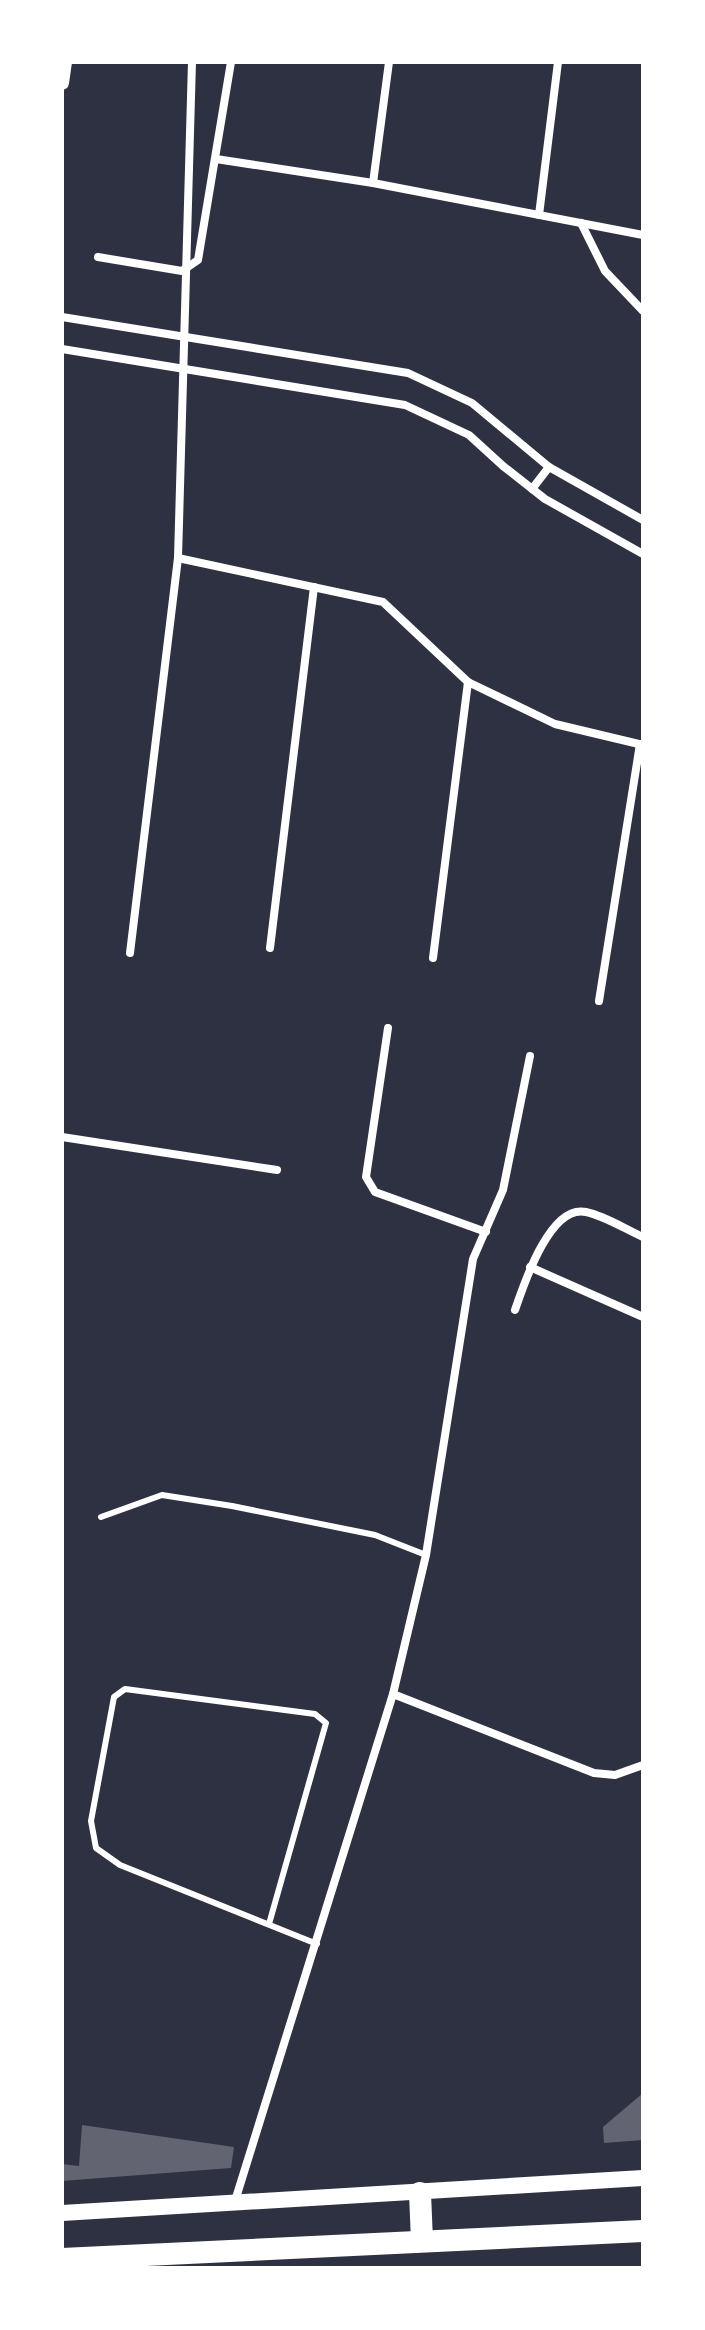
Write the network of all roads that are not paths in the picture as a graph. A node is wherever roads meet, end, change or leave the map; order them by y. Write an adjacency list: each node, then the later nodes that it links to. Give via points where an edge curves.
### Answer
1 (65, 62): 6 (street)
2 (192, 62): 20 (street)
3 (231, 62): 7 (street)
4 (389, 62): 8 (street)
5 (558, 62): 9 (street)
6 (62, 83)
7 (216, 159): 8 (street); 12 (street, via 198,260 182,271)
8 (373, 183): 9 (street)
9 (539, 215): 10 (street)
10 (581, 223): 11 (street); 13 (street, via 605,271)
11 (643, 235)
12 (98, 257)
13 (643, 311)
14 (62, 317): 16 (street, via 408,373 472,403)
15 (62, 349): 17 (street, via 405,405 469,435)
16 (549, 467): 17 (street); 18 (street)
17 (532, 489): 19 (street)
18 (643, 520)
19 (643, 554)
20 (178, 558): 21 (street); 25 (street)
21 (314, 587): 22 (street, via 383,602); 24 (street)
22 (468, 682): 23 (street, via 555,724); 26 (street)
23 (641, 744): 27 (street)
24 (270, 948)
25 (130, 953)
26 (433, 958)
27 (599, 1001)
28 (388, 1028): 32 (street, via 366,1177 375,1192)
29 (530, 1056): 32 (street, via 503,1190)
30 (62, 1137): 31 (street)
31 (277, 1170)
32 (486, 1232): 38 (street, via 473,1259)
33 (643, 1237): 34 (street, via 586,1212 572,1212 560,1218)
34 (530, 1267): 35 (street); 36 (street)
35 (515, 1310)
36 (643, 1317)
37 (101, 1517): 38 (lane, via 162,1495 375,1535)
38 (426, 1555): 39 (street)
39 (393, 1694): 40 (street, via 594,1773 615,1775); 42 (street)
40 (643, 1765)
41 (269, 1924): 41 (lane, via 120,1865 96,1848 91,1821 114,1697 125,1689 315,1714 326,1723); 42 (lane)
42 (317, 1944): 45 (street)
43 (643, 2178): 44 (main road)
44 (420, 2193): 45 (main road); 48 (highway)
45 (235, 2201): 46 (main road)
46 (62, 2213)
47 (643, 2231): 48 (highway)
48 (422, 2241): 49 (highway)
49 (62, 2259)

